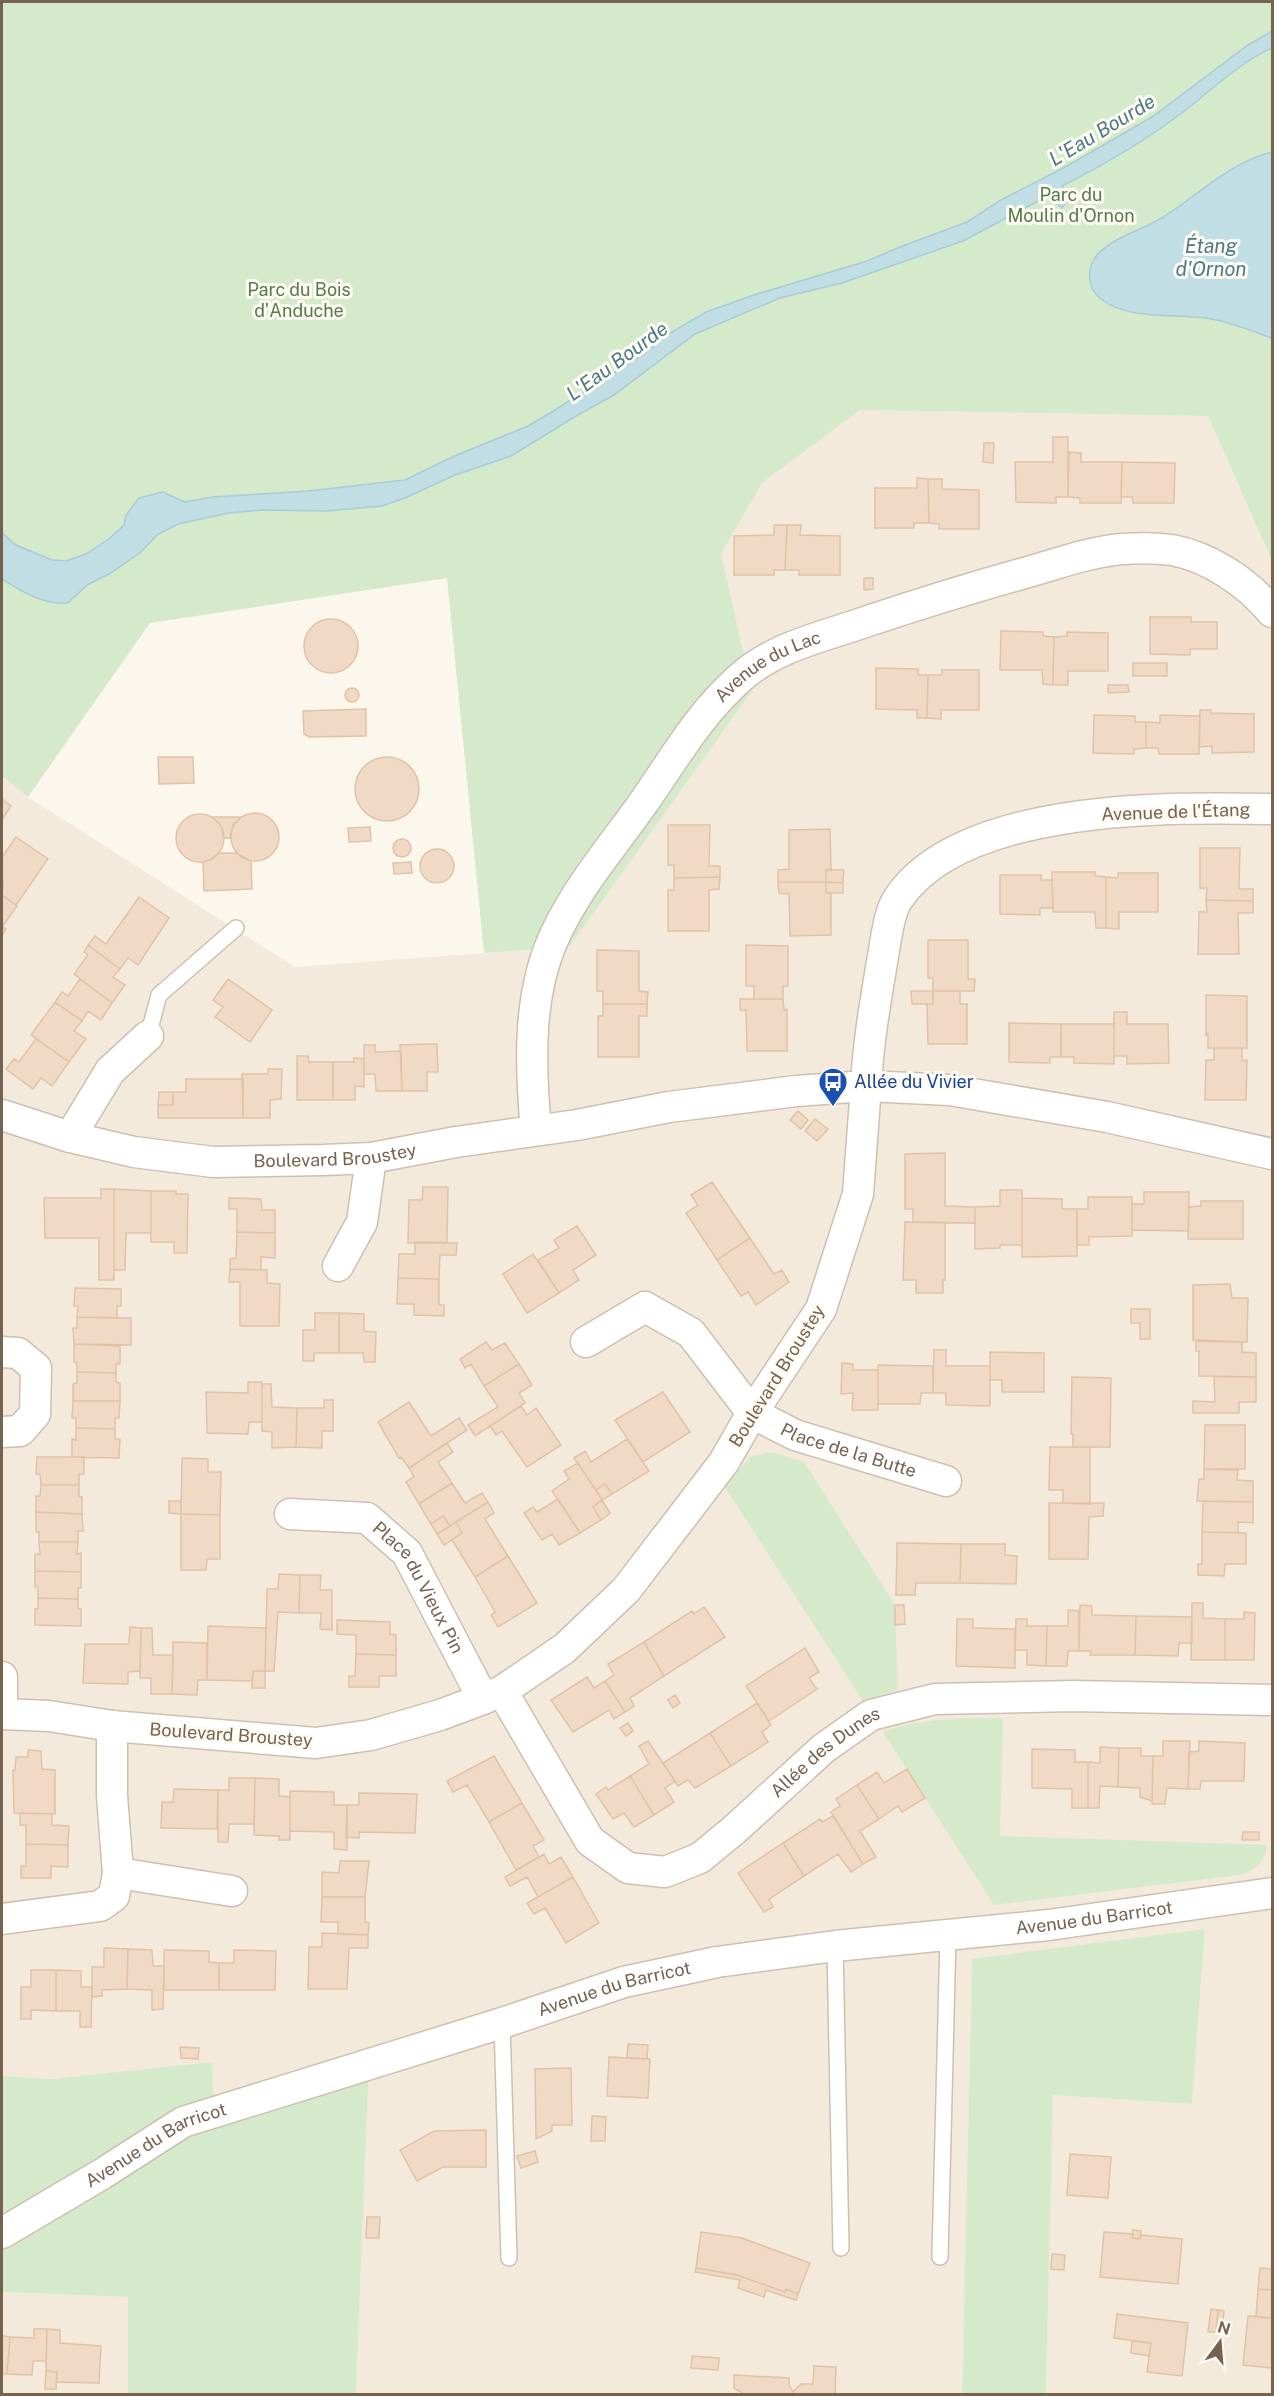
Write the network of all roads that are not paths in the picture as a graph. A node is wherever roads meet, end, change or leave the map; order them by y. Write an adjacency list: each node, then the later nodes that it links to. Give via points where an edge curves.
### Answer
1 (1272, 612): 7 (street, Avenue du Lac, via 1233,576 1199,558 1170,550 1122,549 978,586 766,658 741,677 694,728 575,898 556,932 536,1005 532,1047)
2 (1272, 809): 5 (street, Avenue de l'Étang, via 1124,810 1054,820 948,853 919,872 896,901 887,936 868,1041)
3 (236, 928): 4 (lane, via 159,996)
4 (148, 1036): 8 (street, via 110,1071)
5 (866, 1086): 7 (street, Boulevard Broustey, via 669,1107); 9 (street, via 961,1092 1107,1117); 14 (street, Boulevard Broustey, via 858,1194 821,1309)
6 (2, 1115): 8 (street, Boulevard Broustey)
7 (536, 1130): 10 (street, Boulevard Broustey)
8 (70, 1137): 10 (street, Boulevard Broustey, via 134,1152 213,1162)
9 (1272, 1154)
10 (371, 1158): 11 (street, via 362,1222)
11 (338, 1266)
12 (586, 1342): 14 (street, via 645,1307 691,1333)
13 (2, 1352): 15 (street, via 18,1353 36,1368 35,1414 20,1431)
14 (752, 1413): 16 (street, Place de la Butte, via 795,1435); 19 (street, Boulevard Broustey, via 724,1462 626,1590 566,1648)
15 (2, 1432)
16 (946, 1481)
17 (290, 1514): 19 (street, Place du Vieux Pin, via 367,1518 408,1554)
18 (2, 1677): 21 (street)
19 (492, 1695): 20 (street, Allée des Dunes, via 590,1841 628,1868 665,1872 700,1858 824,1748 871,1715 935,1699 1073,1696); 22 (street, Boulevard Broustey, via 371,1735 316,1743)
20 (1272, 1700)
21 (2, 1714): 22 (street, Boulevard Broustey, via 49,1716)
22 (112, 1726): 23 (street)
23 (118, 1873): 24 (street); 26 (street, via 114,1896 100,1906)
24 (232, 1891)
25 (1272, 1893): 27 (street, Avenue du Barricot, via 1049,1925)
26 (2, 1919)
27 (948, 1935): 28 (street, Avenue du Barricot); 32 (lane)
28 (835, 1946): 29 (street, Avenue du Barricot, via 704,1964 624,1982); 31 (lane)
29 (502, 2023): 30 (street, Avenue du Barricot, via 183,2122); 33 (lane)
30 (2, 2232)
31 (841, 2248)
32 (940, 2257)
33 (509, 2258)

